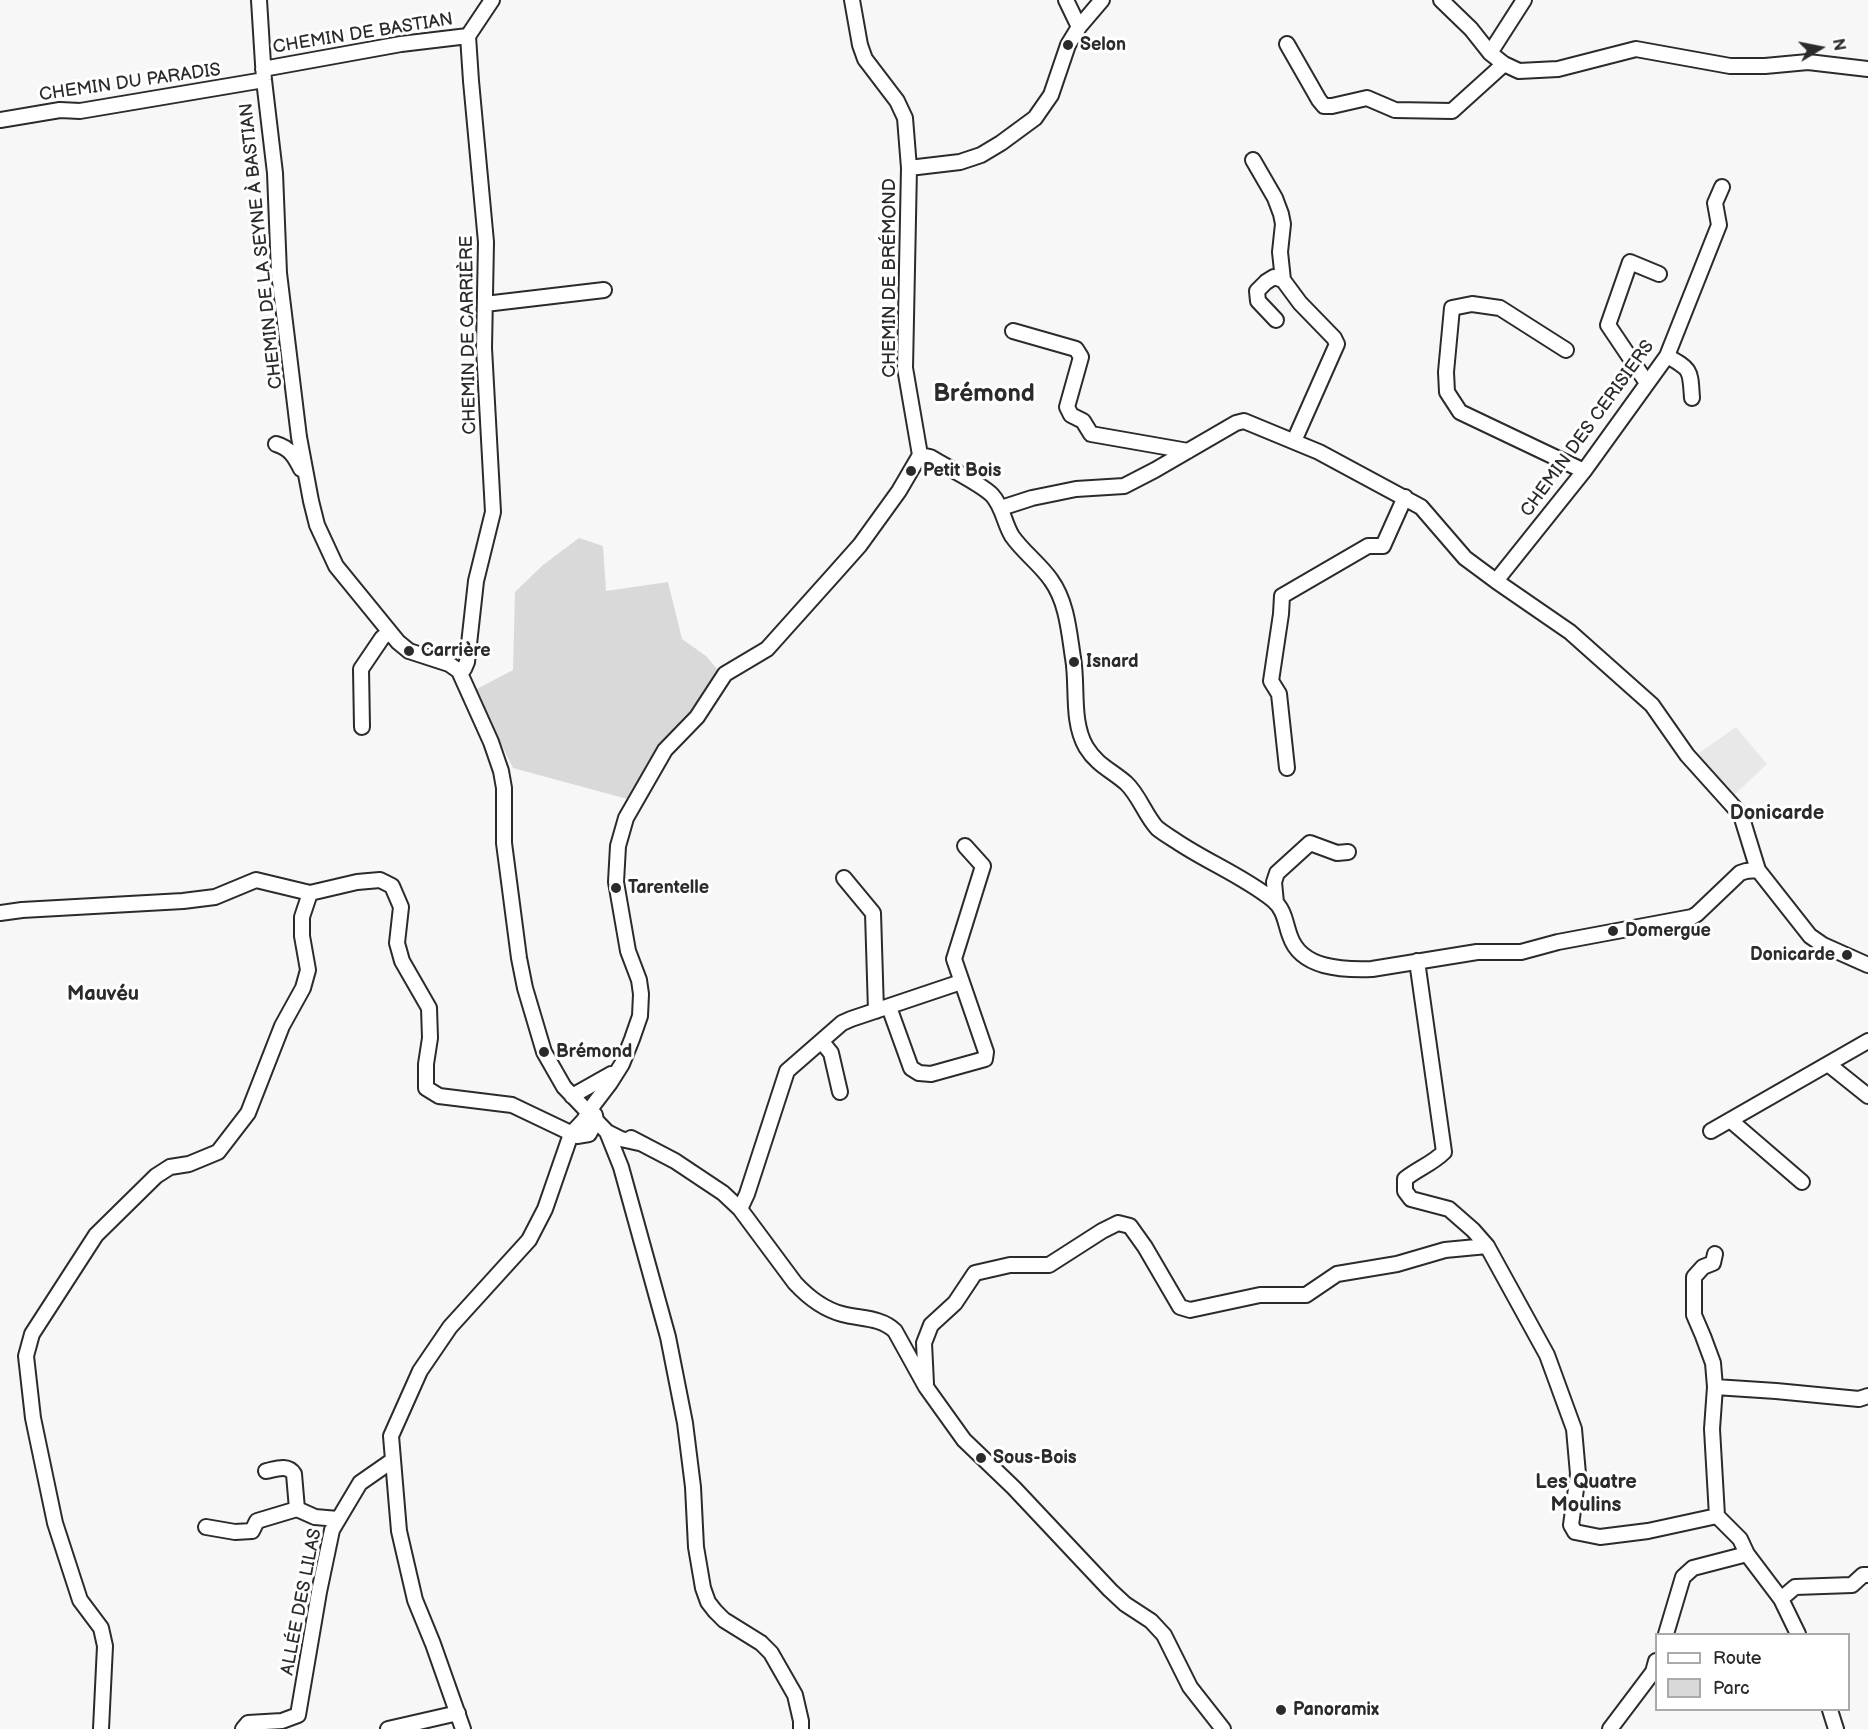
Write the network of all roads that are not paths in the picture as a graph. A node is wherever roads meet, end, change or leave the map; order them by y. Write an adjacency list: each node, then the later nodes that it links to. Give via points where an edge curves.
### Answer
1 (259, 0): 14 (street, CHEMIN DE LA SEYNE À BASTIAN)
2 (492, 0): 9 (street)
3 (852, 0): 17 (street, CHEMIN DE BRÉMOND, via 865,59 902,109)
4 (1066, 0): 8 (street)
5 (1102, 0): 8 (street)
6 (1441, 0): 11 (street)
7 (1524, 0): 11 (street)
8 (1079, 27): 17 (street, via 1068,45 1051,94 1035,118 981,155 960,162)
9 (468, 36): 14 (street, CHEMIN DE BASTIAN, via 401,44); 22 (street, CHEMIN DE CARRIÈRE, via 486,242)
10 (1287, 44): 12 (street, via 1324,106 1366,98 1395,110 1452,111)
11 (1490, 53): 12 (street)
12 (1504, 64): 13 (street, via 1519,71 1558,69 1636,49 1730,66 1808,62)
13 (1868, 69)
14 (264, 74): 15 (street, CHEMIN DU PARADIS, via 81,111 60,110); 29 (street, CHEMIN DE LA SEYNE À BASTIAN, via 275,173 279,273)
15 (0, 120)
16 (1253, 160): 20 (street, via 1281,214)
17 (909, 168): 32 (street, CHEMIN DE BRÉMOND, via 905,368)
18 (1722, 187): 26 (street, CHEMIN DES CERISIERS, via 1715,202 1719,225)
19 (1659, 274): 27 (street, via 1630,262 1608,325)
20 (1283, 280): 23 (street, via 1274,277 1257,291 1258,301); 30 (street, via 1337,344)
21 (604, 290): 22 (street)
22 (485, 304): 39 (street, CHEMIN DE CARRIÈRE, via 493,512 476,581 467,662)
23 (1276, 320)
24 (1013, 331): 31 (street, via 1076,349 1081,357 1067,407 1091,434)
25 (1566, 350): 33 (street, via 1500,308 1472,304 1452,308 1448,392 1460,412)
26 (1667, 356): 27 (street, CHEMIN DES CERISIERS); 28 (street, via 1690,374)
27 (1647, 383): 33 (street, CHEMIN DES CERISIERS)
28 (1692, 398)
29 (299, 437): 34 (street, CHEMIN DE LA SEYNE À BASTIAN); 34 (street, via 276,444 295,456)
30 (1294, 441): 31 (street, via 1244,421); 35 (street)
31 (1188, 451): 36 (street, via 1124,486 1076,489)
32 (920, 454): 36 (street, via 984,489); 55 (street, via 860,545 767,649 725,674 697,717 665,750 626,818 616,865 616,888 641,994 640,1016)
33 (1584, 471): 37 (street, CHEMIN DES CERISIERS)
34 (306, 479): 38 (street, CHEMIN DE LA SEYNE À BASTIAN, via 317,525 336,566)
35 (1405, 497): 37 (street, via 1421,507 1465,558); 41 (street, via 1383,546 1368,546 1282,597 1271,681 1280,694)
36 (1001, 508): 47 (street, via 1008,529 1053,581 1064,606 1074,662 1077,718 1085,745 1095,761 1128,785 1157,828 1257,887)
37 (1496, 581): 44 (street, via 1570,632 1652,705 1687,755 1742,815)
38 (389, 632): 39 (street, CHEMIN DE LA SEYNE À BASTIAN, via 409,651); 40 (street, via 360,669)
39 (459, 671): 58 (street, via 501,771 504,843 525,988 544,1052)
40 (362, 727)
41 (1287, 768)
42 (965, 846): 51 (street, via 983,866 954,959)
43 (1348, 852): 47 (street, via 1337,853 1310,843 1277,873)
44 (1758, 870): 49 (street, via 1740,873 1697,914 1687,918 1521,952 1477,952); 50 (street, via 1816,941)
45 (844, 878): 52 (street, via 873,913)
46 (310, 893): 48 (street, via 256,880 215,897); 64 (street, via 380,880 392,886 401,907 397,943 402,962 429,1008 426,1088 440,1096 512,1105); 86 (street, via 302,917 308,970 303,988 282,1026 248,1113 218,1152 170,1167 96,1235 32,1334 26,1356 33,1418 55,1523 80,1600 101,1628 105,1646)
47 (1276, 903): 49 (street, via 1286,919 1293,945 1311,961 1332,967 1372,969)
48 (0, 913)
49 (1417, 961): 67 (street, via 1443,1152 1405,1179 1405,1191 1411,1199 1449,1209)
50 (1868, 966)
51 (961, 982): 52 (street); 52 (street, via 986,1052 985,1059 979,1062 931,1074 919,1073 911,1068)
52 (883, 1009): 54 (street, via 842,1023)
53 (1868, 1041): 56 (street)
54 (822, 1042): 57 (street, via 831,1053); 66 (street, via 787,1071)
55 (622, 1064): 58 (street, via 602,1081); 60 (street)
56 (1828, 1064): 59 (street); 61 (street)
57 (840, 1092)
58 (572, 1096): 60 (street)
59 (1868, 1096)
60 (593, 1116): 63 (street); 64 (street)
61 (1730, 1120): 62 (street); 65 (street)
62 (1711, 1131)
63 (616, 1133): 66 (street, via 675,1161); 90 (street, via 621,1167 674,1365 693,1486 703,1588 708,1602 724,1620 771,1653 795,1695)
64 (571, 1134): 72 (street, via 529,1240 450,1327 420,1371 391,1436)
65 (1802, 1182)
66 (740, 1209): 69 (street, via 804,1293 839,1313 890,1325)
67 (1487, 1246): 69 (street, via 1445,1250 1397,1264 1337,1274 1306,1296 1260,1295 1190,1310 1180,1307 1130,1226 1118,1223 1049,1265 1010,1265 975,1273 955,1303 931,1325 924,1343); 75 (street, via 1547,1355 1574,1429 1578,1474 1571,1526 1575,1532 1599,1537)
68 (1715, 1254): 70 (street, via 1713,1263 1702,1267 1694,1277 1694,1315 1713,1363)
69 (926, 1387): 91 (street, via 970,1446 1110,1590 1152,1621 1164,1635 1190,1687)
70 (1715, 1387): 71 (street, via 1859,1400); 75 (street, via 1712,1429)
71 (1868, 1396)
72 (393, 1460): 76 (street, ALLÉE DES LILAS, via 360,1483); 85 (street, via 399,1531 415,1600)
73 (266, 1471): 74 (street, via 292,1470)
74 (297, 1509): 76 (street); 77 (street, via 257,1521 252,1530 235,1532)
75 (1717, 1516): 78 (street, via 1740,1539)
76 (339, 1519): 87 (street, ALLÉE DES LILAS, via 332,1530 321,1581 298,1715 248,1723)
77 (206, 1527)
78 (1747, 1554): 80 (street); 81 (street, via 1693,1568 1683,1577)
79 (1868, 1575): 80 (street, via 1852,1585 1795,1587)
80 (1781, 1599): 82 (street)
81 (1667, 1633)
82 (1797, 1633)
83 (1655, 1665): 92 (street)
84 (1830, 1711): 93 (street)
85 (458, 1713): 88 (street); 89 (street)
86 (101, 1729)
87 (243, 1729)
88 (388, 1729)
89 (463, 1729)
90 (801, 1729)
91 (1223, 1729)
92 (1610, 1729)
93 (1836, 1729)

